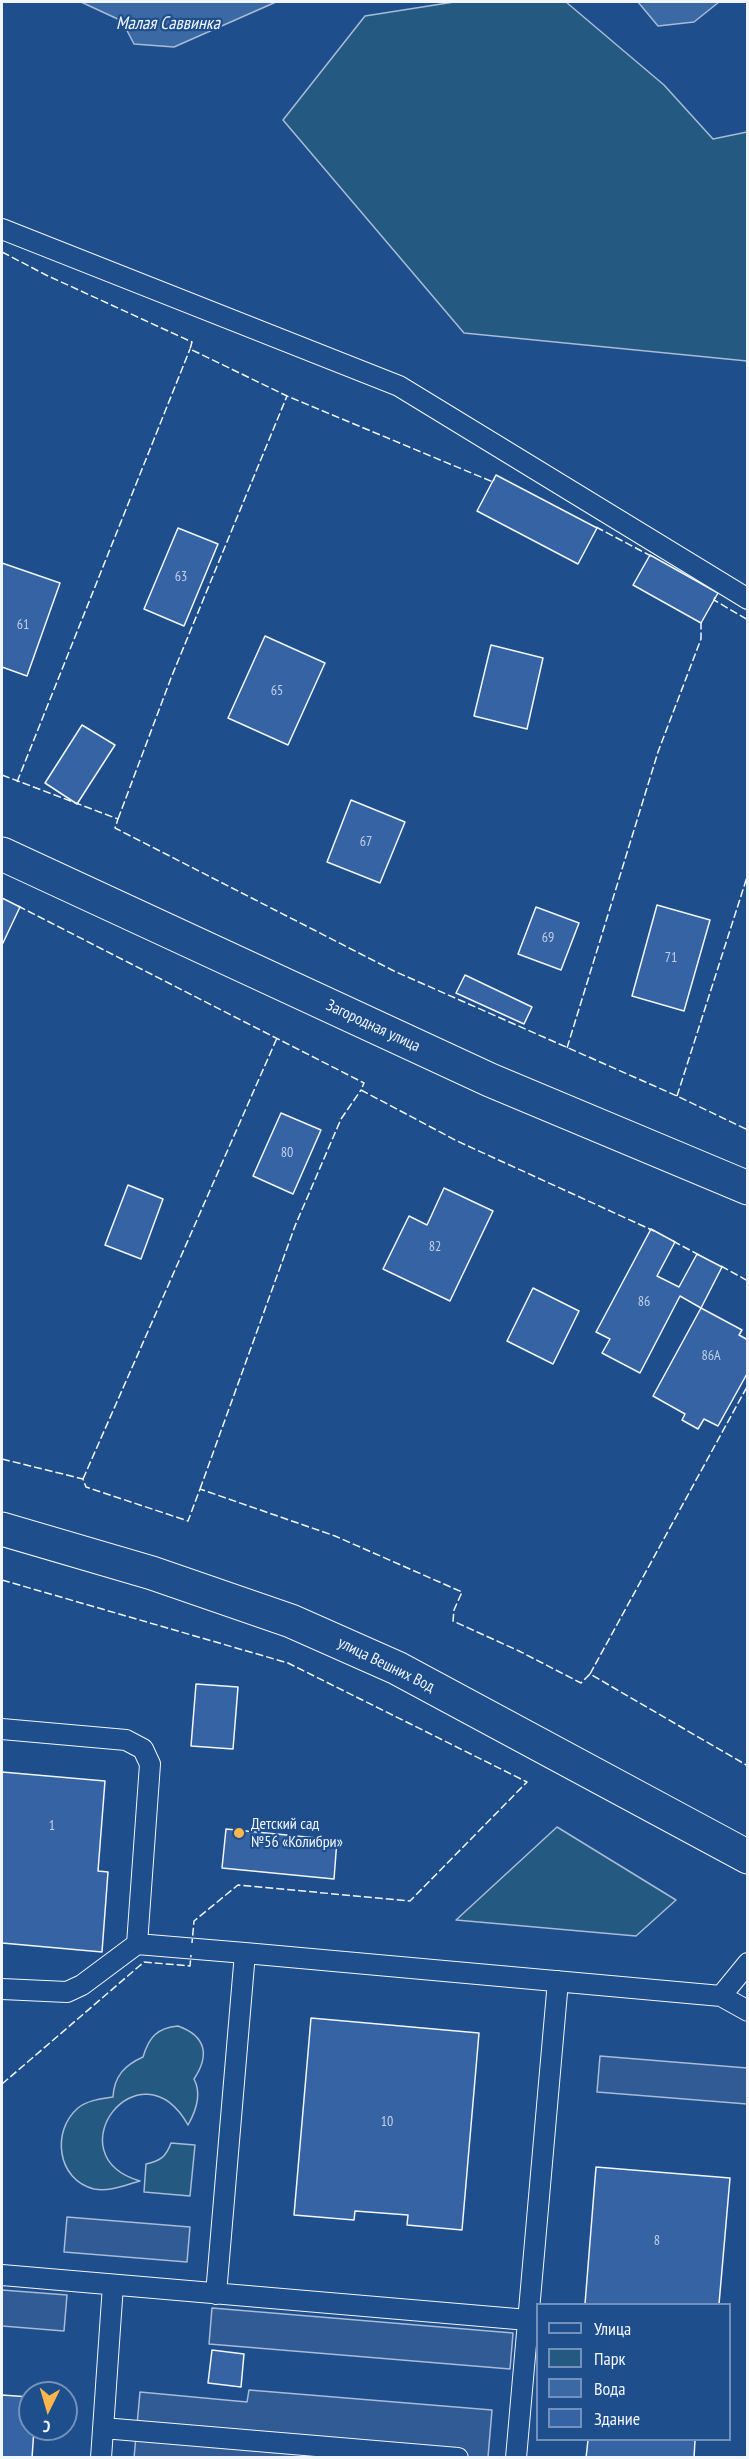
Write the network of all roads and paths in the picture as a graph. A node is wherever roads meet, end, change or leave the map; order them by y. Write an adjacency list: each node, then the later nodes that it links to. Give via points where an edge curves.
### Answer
1 (2, 229): 2 (lane, via 399,386)
2 (747, 599)
3 (2, 854): 4 (street, Загородная улица, via 490,1080)
4 (747, 1188)
5 (2, 1529): 7 (street, улица Вешних Вод, via 152,1573 302,1626 397,1668)
6 (2, 1729): 8 (lane, via 126,1740 143,1749 150,1764)
7 (747, 1857)
8 (137, 1944): 9 (lane); 12 (lane, via 67,1992)
9 (245, 1953): 11 (lane); 17 (lane)
10 (747, 1963): 13 (lane)
11 (558, 1982): 13 (lane); 18 (lane)
12 (2, 1989)
13 (721, 1996): 14 (lane)
14 (747, 2011)
15 (2, 2275): 16 (lane)
16 (113, 2285): 17 (lane); 19 (lane)
17 (216, 2294): 18 (lane)
18 (528, 2320): 22 (lane)
19 (103, 2428): 20 (lane); 21 (lane)
20 (101, 2457)
21 (458, 2457)
22 (516, 2457)

